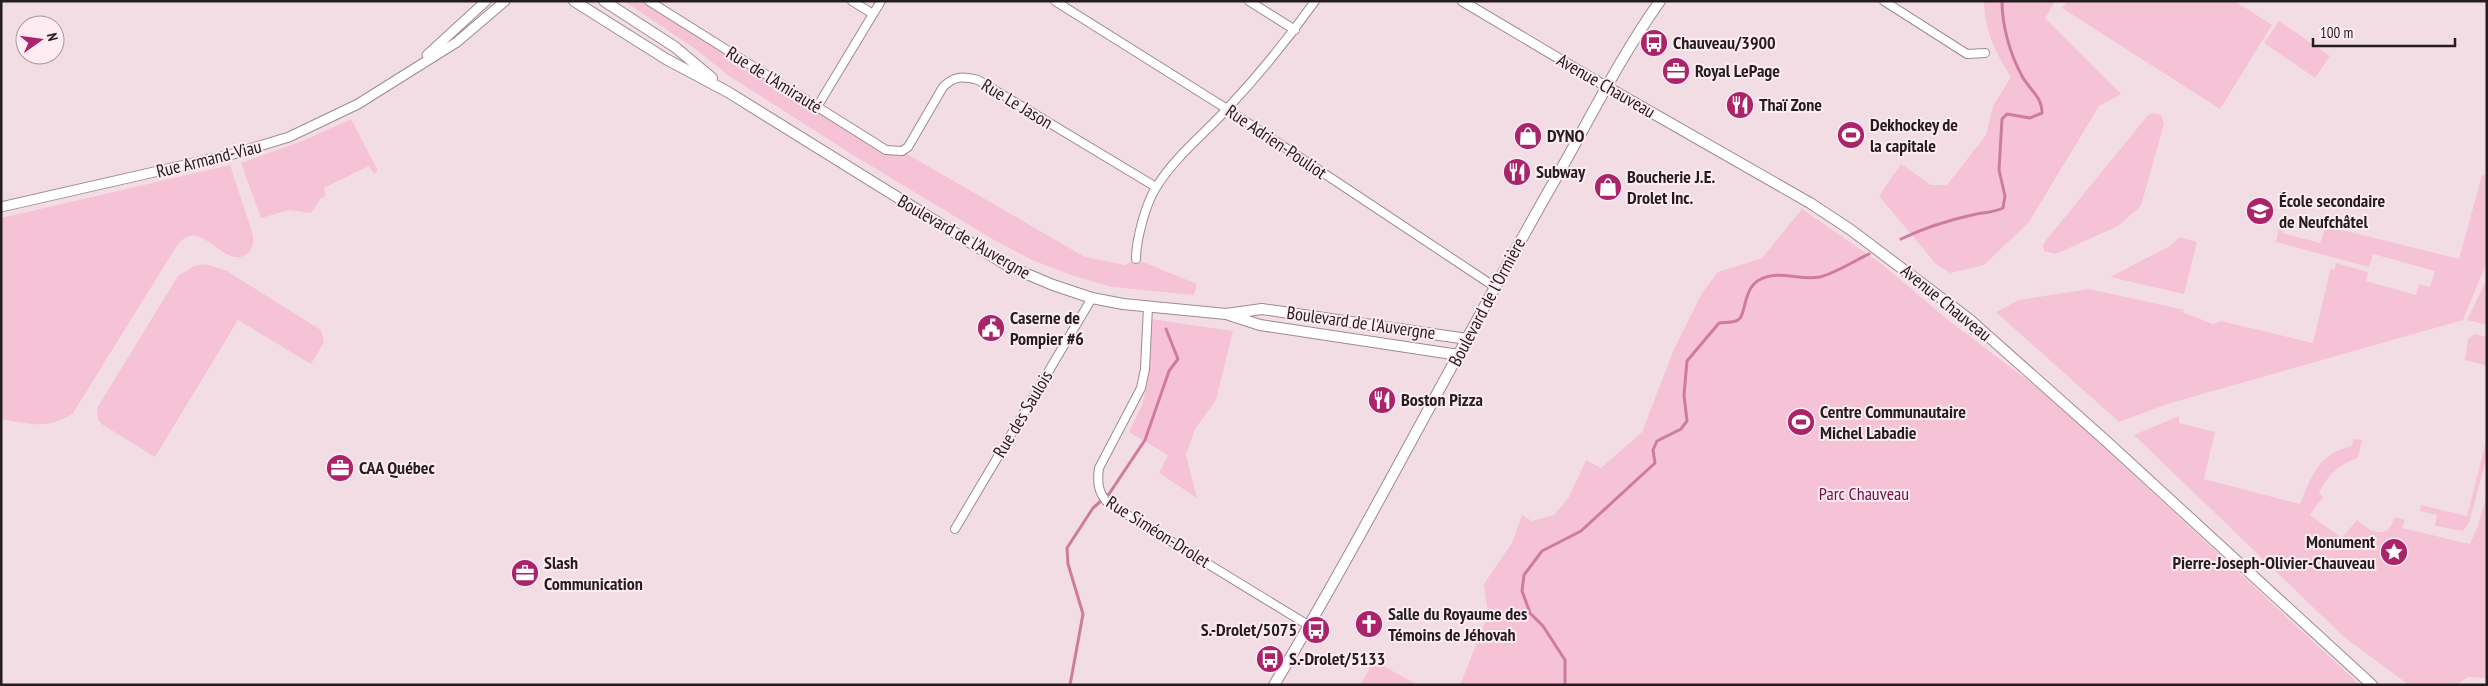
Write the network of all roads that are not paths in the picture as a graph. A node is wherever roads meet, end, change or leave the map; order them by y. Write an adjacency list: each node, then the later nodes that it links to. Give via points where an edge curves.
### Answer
1 (486, 1): 18 (street, Rue Armand-Viau)
2 (505, 1): 18 (street, Rue Armand-Viau, via 457,42)
3 (574, 1): 20 (main road, Boulevard de l'Auvergne, via 666,59)
4 (604, 1): 20 (main road, Boulevard de l'Auvergne, via 675,47)
5 (649, 1): 21 (street, Rue de l'Amirauté)
6 (852, 1): 15 (street)
7 (881, 1): 15 (street)
8 (1056, 1): 22 (street, Rue Adrien-Pouliot)
9 (1250, 1): 16 (street)
10 (1315, 1): 16 (street)
11 (1462, 1): 19 (street, Avenue Chauveau)
12 (1660, 1): 19 (main road, Boulevard de l'Ormière)
13 (1884, 1): 14 (street)
14 (1899, 5): 17 (street, via 1967,54)
15 (873, 14): 21 (street)
16 (1295, 30): 22 (street)
17 (1985, 53)
18 (404, 74): 25 (street, Rue Armand-Viau, via 353,107 264,146)
19 (1607, 87): 27 (main road, Boulevard de l'Ormière); 36 (main road, Avenue Chauveau, via 1810,203 1969,319)
20 (728, 92): 28 (main road, Boulevard de l'Auvergne, via 1008,266)
21 (818, 107): 23 (street, Rue de l'Amirauté, via 886,150)
22 (1227, 109): 24 (street, via 1177,160); 27 (street, Rue Adrien-Pouliot)
23 (902, 151): 24 (street, Rue Le Jason, via 914,140 943,87 951,79 969,77)
24 (1156, 187): 26 (street, via 1143,222)
25 (1, 208)
26 (1136, 258)
27 (1495, 287): 31 (main road, Boulevard de l'Ormière)
28 (1092, 298): 29 (main road, Boulevard de l'Auvergne); 33 (street, Rue des Saulois)
29 (1148, 307): 30 (main road, Boulevard de l'Auvergne); 34 (street, Rue Siméon-Drolet, via 1141,388 1099,468 1100,495 1108,503)
30 (1226, 314): 31 (main road, Boulevard de l'Auvergne, via 1262,309); 32 (main road, Boulevard de l'Auvergne, via 1260,325)
31 (1466, 339): 32 (main road, Boulevard de l'Ormière)
32 (1459, 355): 34 (main road, Boulevard de l'Ormière)
33 (955, 529)
34 (1308, 625): 35 (main road, Boulevard de l'Ormière)
35 (1274, 685)
36 (2372, 685)

